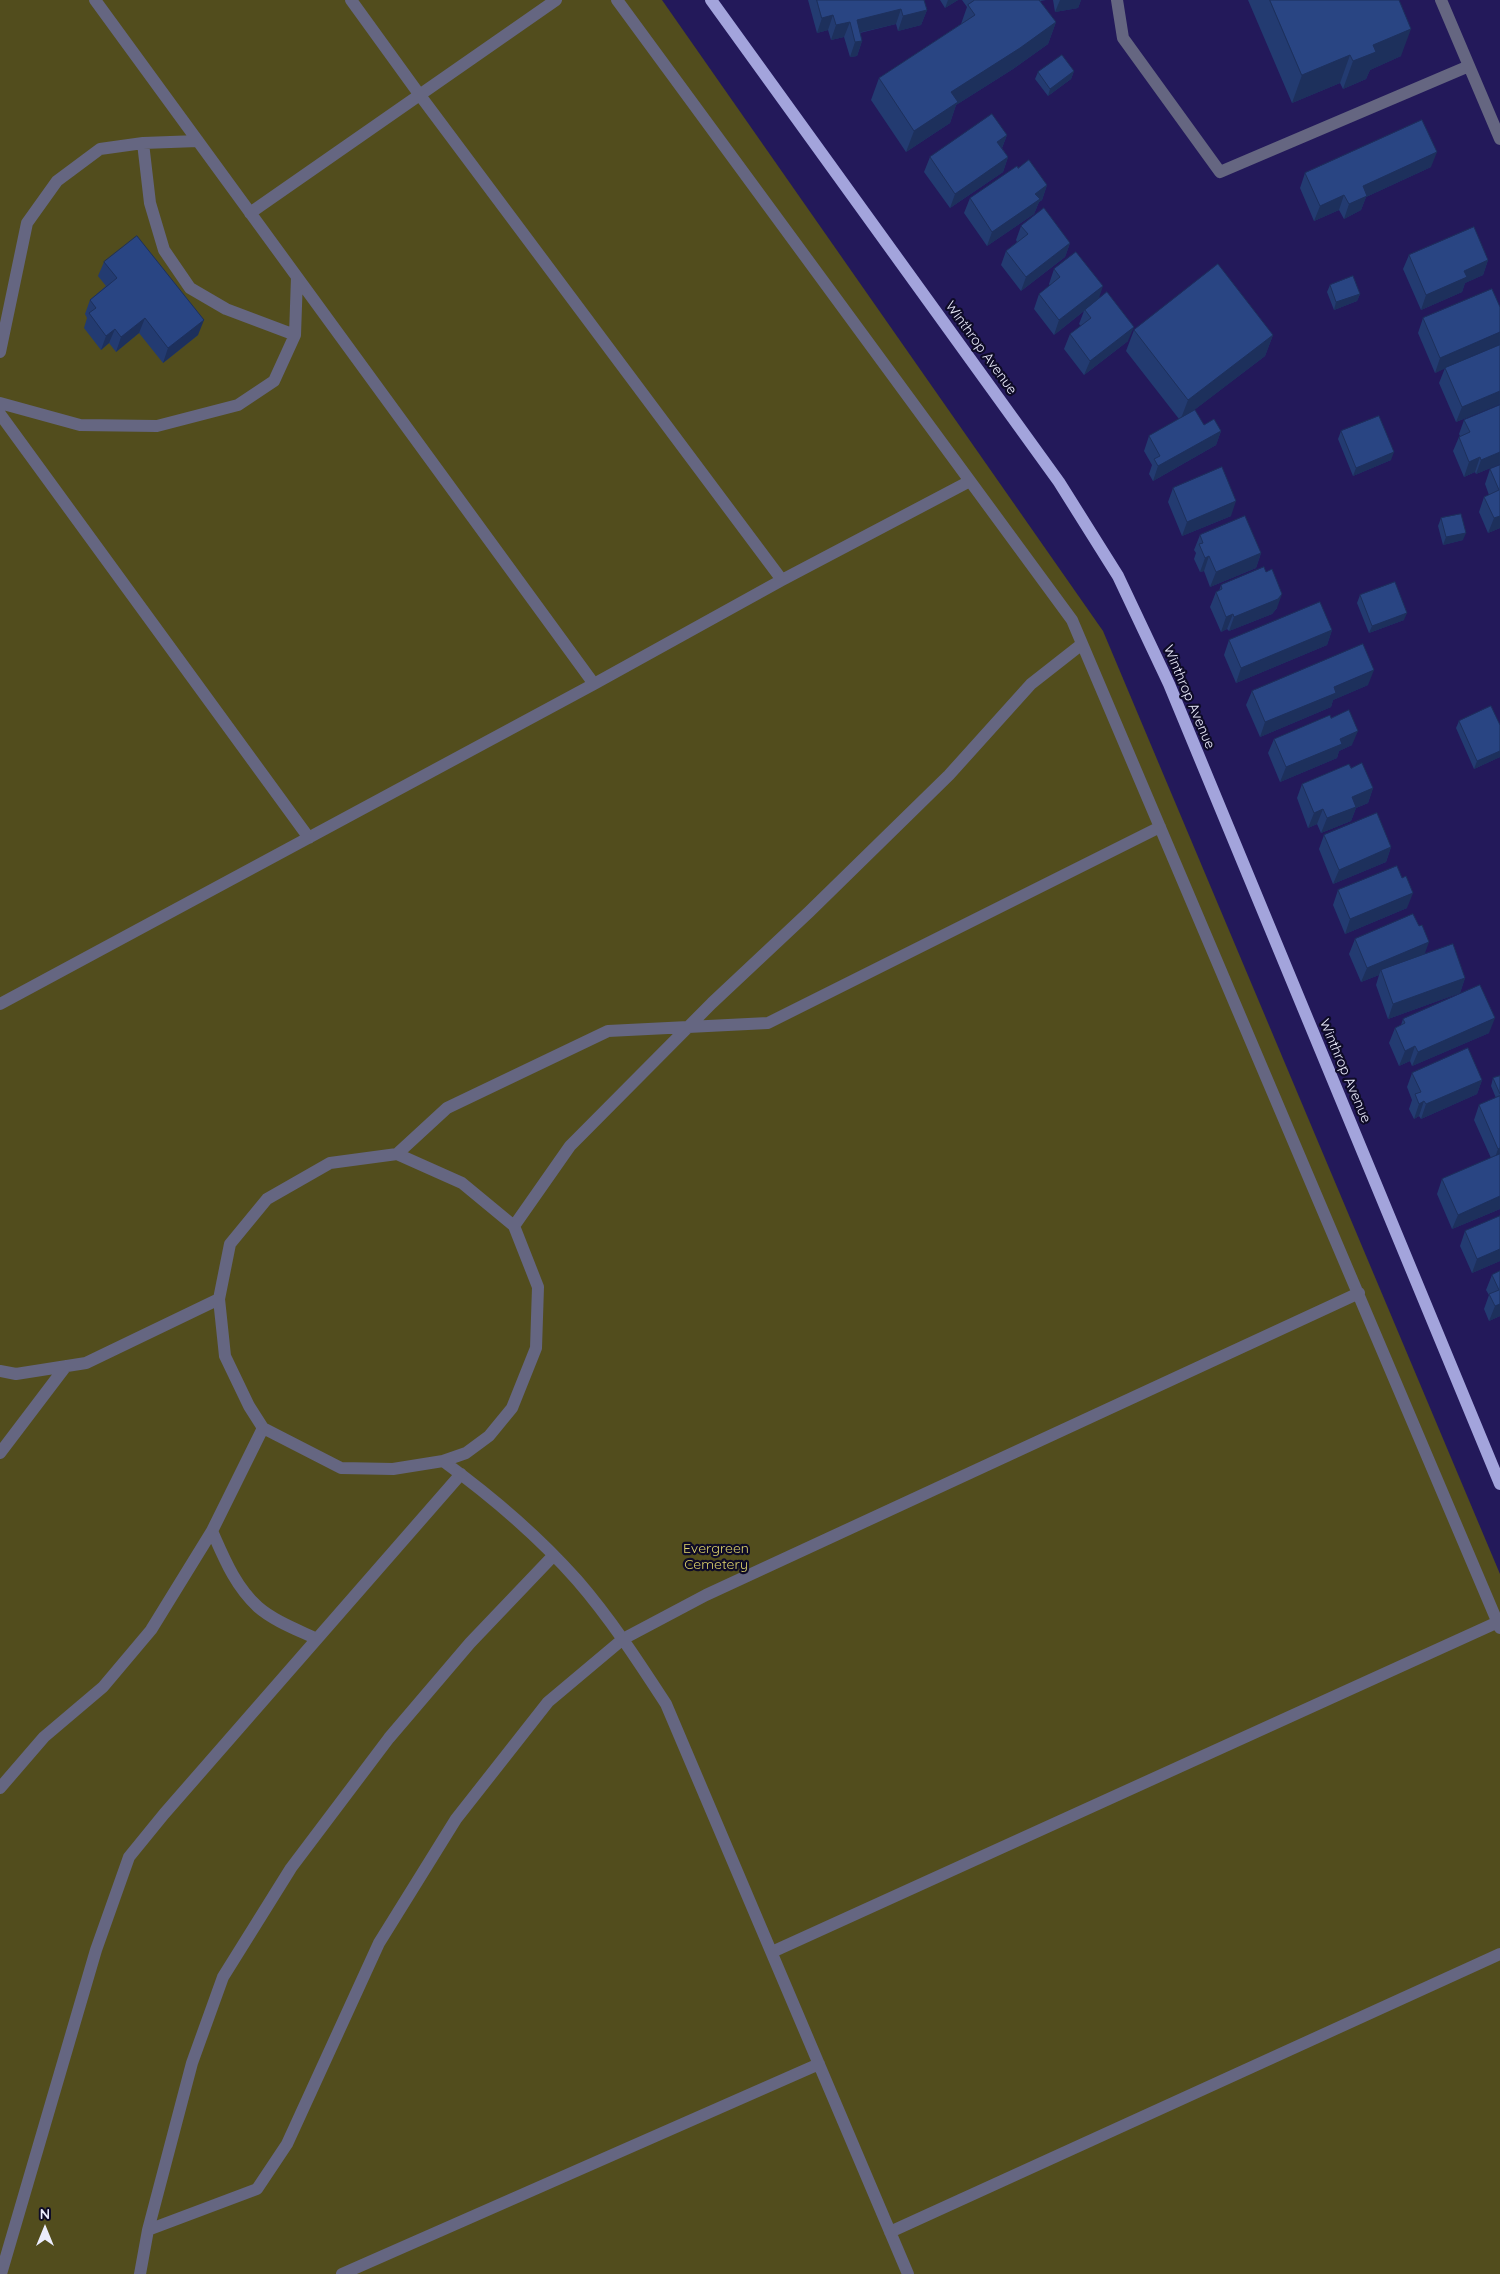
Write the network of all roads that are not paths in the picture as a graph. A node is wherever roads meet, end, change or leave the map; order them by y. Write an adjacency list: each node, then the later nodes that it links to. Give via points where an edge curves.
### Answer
1 (95, 0): 11 (street)
2 (351, 0): 9 (street)
3 (556, 0): 9 (street)
4 (617, 0): 19 (street)
5 (711, 0): 37 (main road, Winthrop Avenue, via 1059,482 1118,576 1169,684)
6 (1117, 0): 8 (street, via 1123,38 1220,172)
7 (1441, 0): 8 (street)
8 (1469, 66): 10 (street)
9 (419, 94): 13 (street); 20 (street)
10 (1500, 139)
11 (198, 142): 12 (street); 13 (street)
12 (143, 144): 15 (street, via 150,203 164,250 190,288 226,309); 16 (street, via 100,149 58,181 27,223)
13 (250, 213): 14 (street)
14 (297, 277): 15 (street); 22 (street)
15 (294, 335): 17 (street, via 274,381 238,405 157,426 80,425)
16 (0, 352)
17 (0, 403)
18 (0, 414): 24 (street)
19 (970, 481): 20 (street); 21 (street, via 1072,620)
20 (782, 580): 22 (street)
21 (1082, 644): 23 (street); 26 (street, via 1031,684 949,775)
22 (594, 684): 24 (street)
23 (1160, 827): 26 (street, via 768,1023); 29 (street)
24 (309, 838): 25 (street)
25 (0, 1004)
26 (689, 1026): 27 (street, via 608,1031 447,1108); 28 (street, via 570,1146)
27 (397, 1154): 28 (street, via 462,1183); 30 (street, via 330,1162 267,1198 230,1244)
28 (514, 1226): 35 (street, via 538,1287 536,1348 512,1408 489,1436 466,1453)
29 (1359, 1293): 40 (street); 42 (street, via 706,1595)
30 (219, 1299): 31 (street, via 86,1363); 33 (street, via 225,1356)
31 (66, 1366): 32 (street, via 16,1374); 34 (street)
32 (0, 1371)
33 (263, 1428): 35 (street, via 342,1468 393,1469); 38 (street)
34 (0, 1453)
35 (443, 1460): 36 (street)
36 (461, 1474): 39 (street, via 538,1539); 41 (street)
37 (1500, 1484)
38 (212, 1531): 41 (street, via 232,1576 258,1608); 43 (street, via 151,1630 103,1687 44,1737)
39 (553, 1556): 42 (street); 47 (street, via 470,1643 389,1738 291,1868 223,1977 192,2063)
40 (1499, 1625): 44 (street)
41 (317, 1639): 49 (street, via 129,1857 96,1950)
42 (623, 1639): 44 (street, via 666,1704); 47 (street, via 548,1702 456,1819 379,1943 287,2144 258,2190)
43 (0, 1788)
44 (772, 1952): 46 (street)
45 (1500, 1954): 48 (street)
46 (819, 2064): 48 (street); 51 (street)
47 (148, 2230): 50 (street)
48 (890, 2232): 52 (street)
49 (1, 2274)
50 (140, 2274)
51 (342, 2274)
52 (908, 2274)

